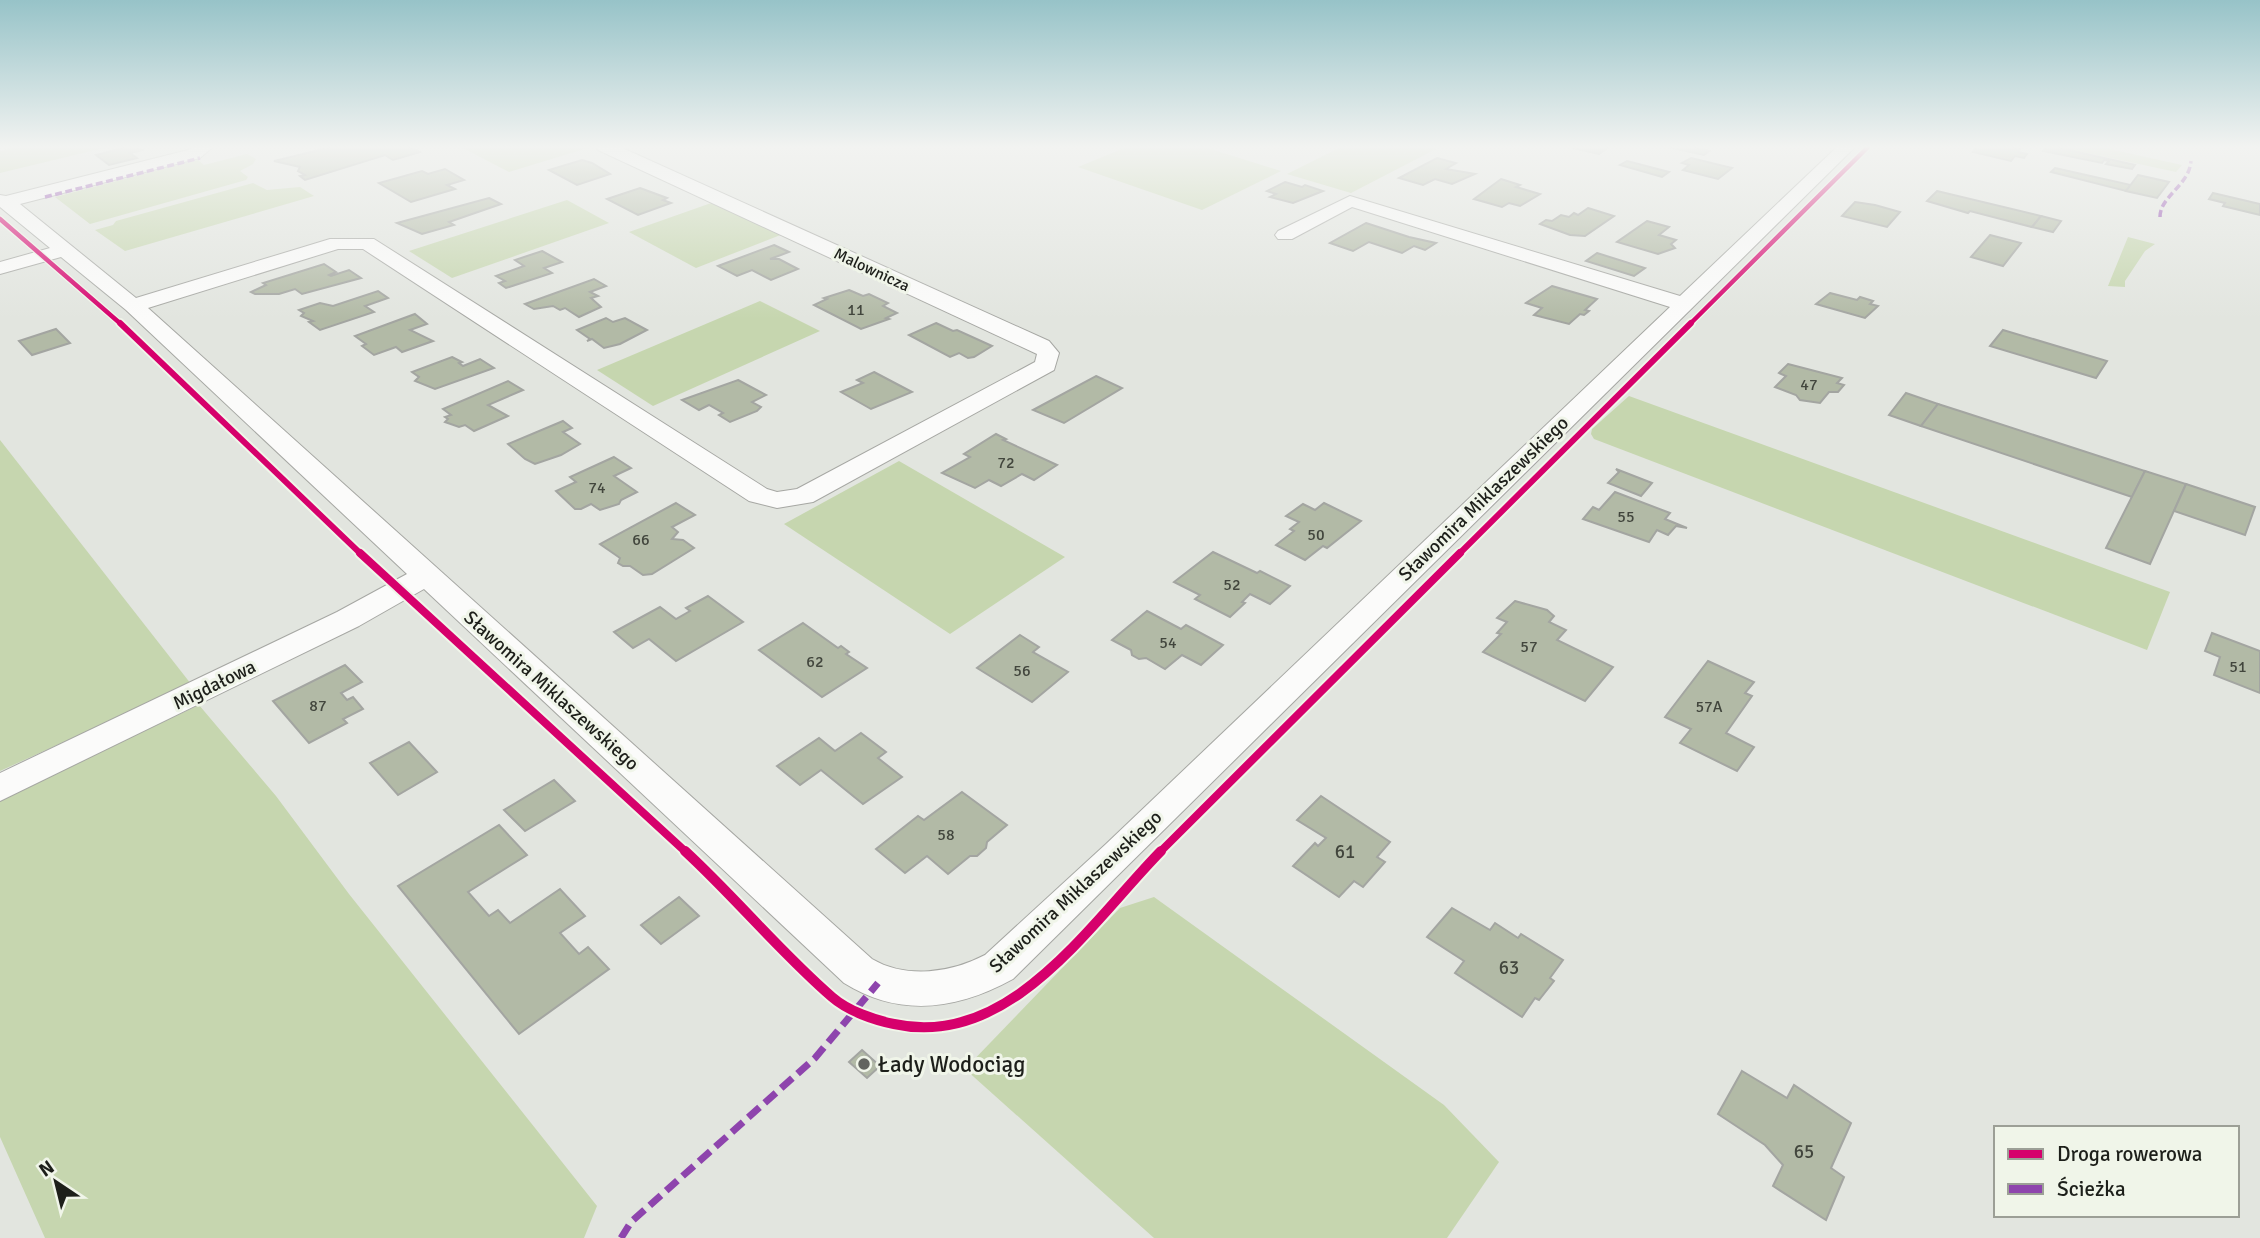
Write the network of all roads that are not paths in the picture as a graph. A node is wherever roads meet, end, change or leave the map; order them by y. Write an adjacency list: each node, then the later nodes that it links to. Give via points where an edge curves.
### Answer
1 (6, 204): 7 (street, Sławomira Miklaszewskiego)
2 (730, 204): 10 (street, Malownicza, via 1041,346 1048,353 1046,365 804,496 777,500 758,495 367,243 337,243)
3 (1345, 204): 6 (street)
4 (1359, 204): 9 (street)
5 (1788, 204): 9 (street, Sławomira Miklaszewskiego)
6 (1285, 235)
7 (64, 250): 8 (street); 10 (street, Sławomira Miklaszewskiego)
8 (0, 268)
9 (1683, 304): 11 (street, Sławomira Miklaszewskiego, via 999,967 949,987 896,987 858,971)
10 (133, 306): 11 (street, Sławomira Miklaszewskiego)
11 (426, 576): 12 (street, Migdałowa, via 348,620)
12 (0, 788)

